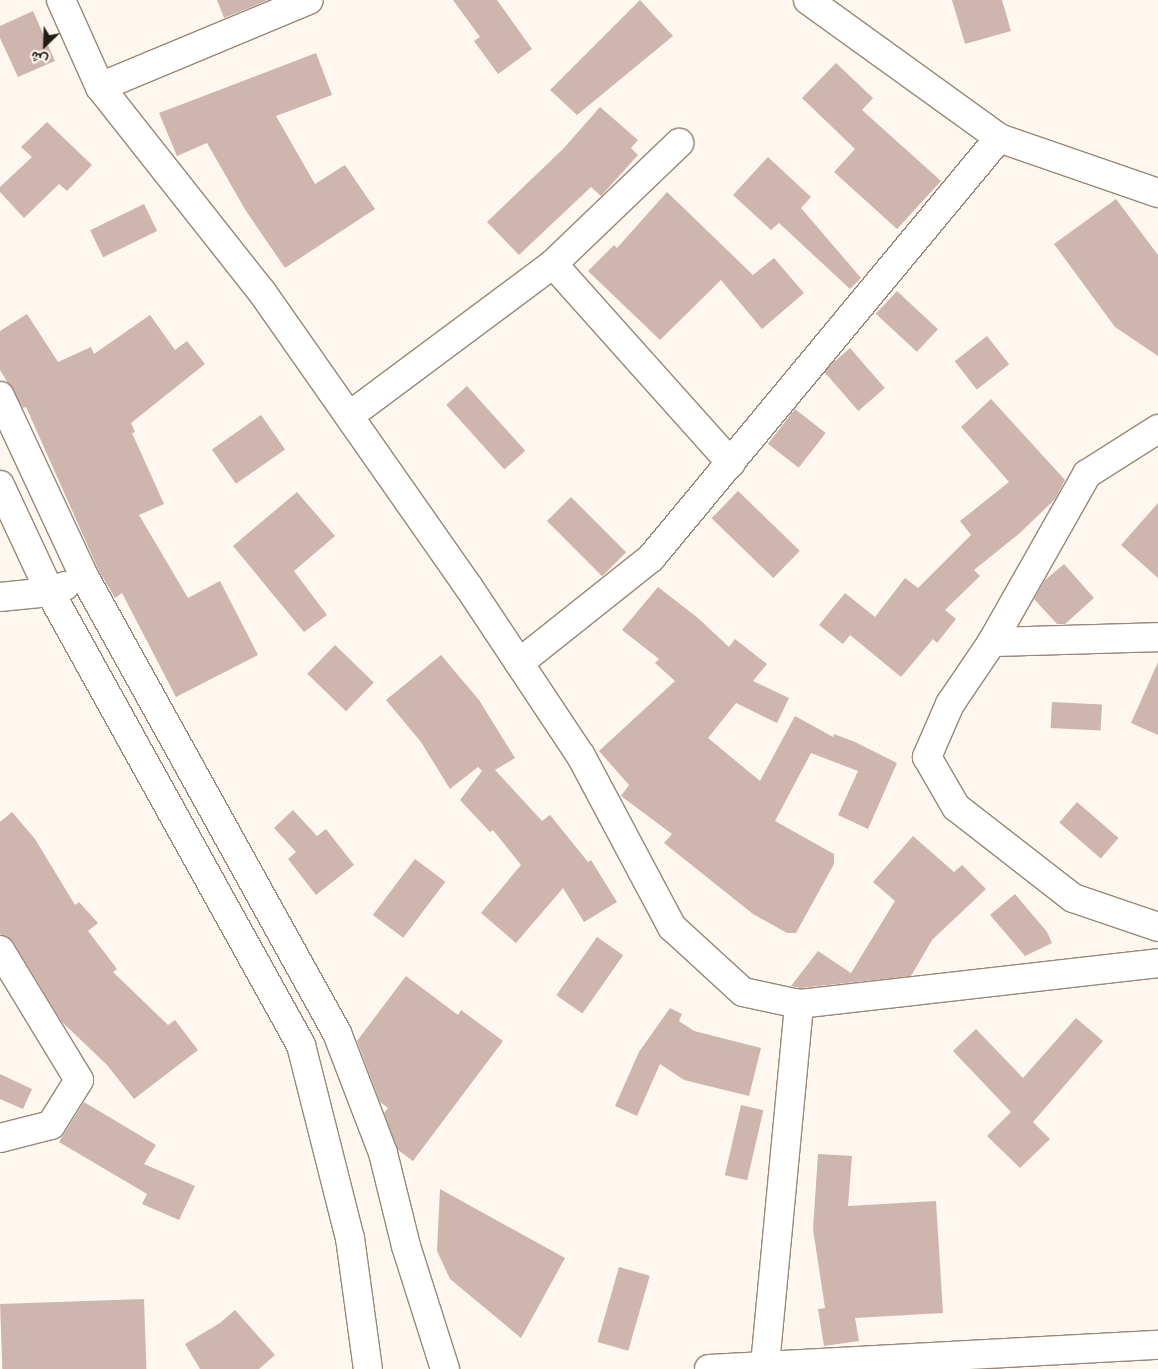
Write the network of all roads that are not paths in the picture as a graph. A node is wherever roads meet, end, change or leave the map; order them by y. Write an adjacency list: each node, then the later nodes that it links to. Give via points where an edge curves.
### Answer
1 (61, 0): 4 (street)
2 (309, 0): 4 (street)
3 (808, 0): 5 (street)
4 (100, 87): 10 (street, via 262,292)
5 (999, 138): 7 (street); 12 (street)
6 (679, 143): 8 (street)
7 (1158, 193)
8 (552, 264): 10 (street); 12 (street)
9 (0, 396): 14 (street)
10 (349, 416): 19 (street)
11 (1158, 429): 18 (street, via 1087,474)
12 (731, 463): 19 (street, via 652,558)
13 (0, 485): 15 (street)
14 (85, 578): 15 (street); 29 (street, via 337,1033 383,1153 406,1246)
15 (50, 592): 16 (street); 28 (street, via 301,1044 350,1238)
16 (0, 597)
17 (1158, 637): 18 (street)
18 (992, 642): 20 (street, via 950,704 927,757 956,807 1073,898)
19 (519, 663): 23 (street, via 581,756 672,927 743,992)
20 (1158, 927)
21 (0, 950): 24 (street, via 79,1080 51,1125)
22 (1158, 963): 23 (street)
23 (798, 1004): 27 (street)
24 (0, 1138)
25 (1158, 1345): 26 (street)
26 (1014, 1360): 27 (street)
27 (765, 1366): 30 (street)
28 (368, 1369)
29 (445, 1369)
30 (709, 1369)

